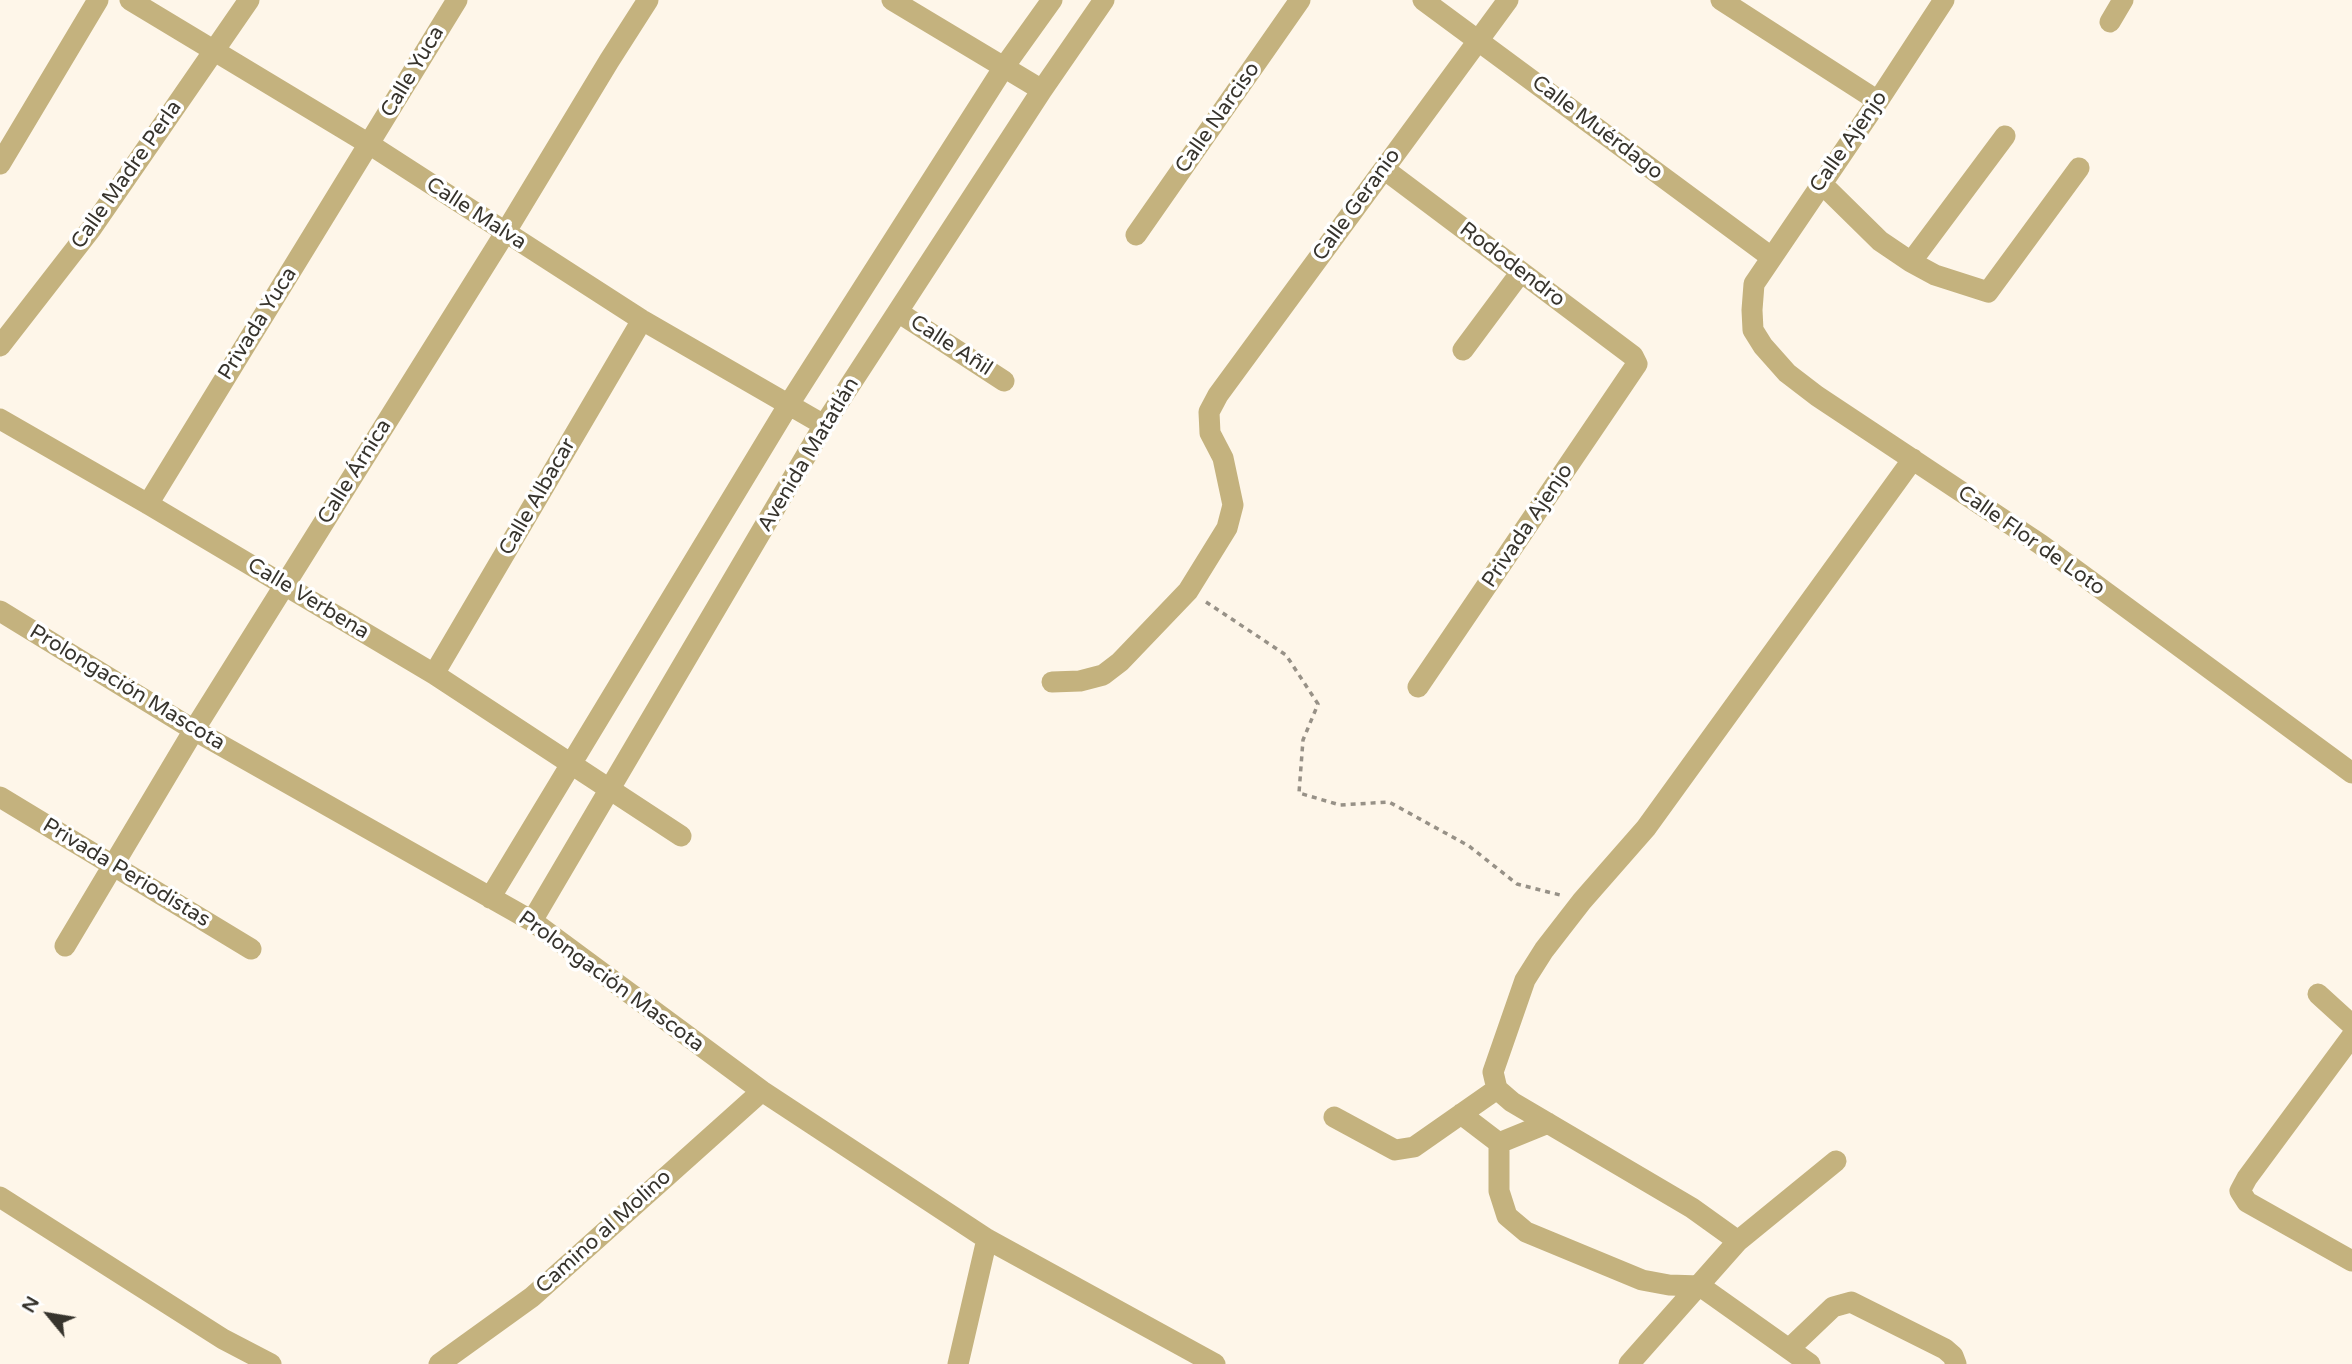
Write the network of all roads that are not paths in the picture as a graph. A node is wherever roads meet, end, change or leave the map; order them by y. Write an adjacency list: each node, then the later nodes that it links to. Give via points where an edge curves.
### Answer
1 (99, 0): 23 (street)
2 (130, 0): 17 (street, Calle Malva)
3 (249, 0): 17 (street, Calle Madre Perla)
4 (457, 0): 22 (street, Calle Yuca)
5 (648, 0): 27 (street, Calle Árnica)
6 (892, 0): 18 (street)
7 (1052, 0): 18 (street, Avenida Matatlán)
8 (1104, 0): 19 (street, Avenida Matatlán)
9 (1300, 0): 28 (street, Calle Narciso)
10 (1423, 0): 16 (street, Calle Muérdago)
11 (1507, 0): 16 (street, Calle Geranio)
12 (1721, 0): 20 (street)
13 (1944, 0): 20 (street, Calle Ajenjo)
14 (2123, 0): 15 (street)
15 (2110, 22)
16 (1478, 40): 25 (street, Calle Geranio); 29 (street, Calle Muérdago)
17 (214, 52): 22 (street, Calle Malva); 35 (street, Calle Madre Perla, via 91,229)
18 (1004, 67): 19 (street); 39 (street, Avenida Matatlán)
19 (1042, 90): 33 (street, Avenida Matatlán)
20 (1878, 101): 26 (street, Calle Ajenjo)
21 (2004, 136): 30 (street)
22 (369, 144): 27 (street, Calle Malva); 43 (street, Privada Yuca)
23 (0, 164)
24 (2079, 168): 30 (street, via 1988,292)
25 (1384, 169): 31 (street, Rododendro); 47 (street, Calle Geranio, via 1209,412 1210,433 1223,458 1233,505 1227,528 1188,591 1103,675)
26 (1821, 183): 29 (street, Calle Ajenjo); 30 (street, via 1880,241)
27 (505, 233): 34 (street, Calle Malva); 44 (street, Calle Árnica)
28 (1136, 235)
29 (1771, 257): 32 (street, Calle Ajenjo)
30 (1911, 262)
31 (1521, 272): 36 (street); 37 (street, Rododendro, via 1633,356)
32 (1754, 284): 42 (street, Calle Flor de Loto, via 1753,330 1779,364 1817,396)
33 (898, 312): 38 (street, Calle Añil); 41 (street, Avenida Matatlán)
34 (642, 320): 39 (street, Calle Malva); 46 (street, Calle Albacar)
35 (0, 346)
36 (1463, 350)
37 (1637, 364): 48 (street, Privada Ajenjo)
38 (1004, 381)
39 (789, 404): 41 (street, Calle Malva); 50 (street, Avenida Matatlán)
40 (0, 419): 43 (street, Calle Verbena)
41 (824, 425): 52 (street, Avenida Matatlán)
42 (1913, 459): 51 (street, Calle Flor de Loto, via 2040,544); 63 (street, via 1646,828 1544,950 1525,981 1493,1072)
43 (148, 504): 44 (street, Calle Verbena)
44 (285, 585): 46 (street, Calle Verbena); 49 (street, Calle Árnica)
45 (0, 611): 49 (street, Prolongación Mascota)
46 (434, 674): 50 (street, Calle Verbena)
47 (1052, 682)
48 (1418, 687)
49 (194, 730): 55 (street, Calle Árnica); 56 (street, Prolongación Mascota)
50 (571, 764): 52 (street, Calle Verbena); 56 (street, Avenida Matatlán)
51 (2352, 773)
52 (610, 789): 54 (street, Calle Verbena); 57 (street, Avenida Matatlán)
53 (0, 797): 55 (street, Privada Periodistas)
54 (681, 836)
55 (113, 865): 58 (street, Calle Árnica); 59 (street, Privada Periodistas)
56 (490, 898): 57 (street, Prolongación Mascota)
57 (532, 921): 64 (street, Prolongación Mascota)
58 (65, 946)
59 (251, 949)
60 (2318, 994): 61 (street)
61 (2352, 1025)
62 (2352, 1036): 73 (street, via 2240,1191 2247,1202)
63 (1497, 1089): 65 (street); 67 (street)
64 (762, 1091): 71 (street, Prolongación Mascota); 77 (street, Camino al Molino, via 532,1297)
65 (1461, 1114): 66 (street, via 1414,1147 1395,1150); 68 (street)
66 (1334, 1117)
67 (1548, 1123): 68 (street); 72 (street, via 1692,1208)
68 (1499, 1143): 74 (street, via 1499,1191 1507,1216 1526,1232 1642,1280)
69 (1836, 1161): 72 (street)
70 (0, 1197): 76 (street, via 223,1339)
71 (988, 1240): 78 (street); 79 (street, Prolongación Mascota)
72 (1738, 1241): 74 (street)
73 (2352, 1261)
74 (1700, 1286): 75 (street); 80 (street)
75 (1790, 1348): 81 (street); 82 (street, via 1833,1307 1851,1303 1944,1349)
76 (271, 1364)
77 (439, 1364)
78 (958, 1364)
79 (1215, 1364)
80 (1629, 1364)
81 (1810, 1364)
82 (1956, 1364)

